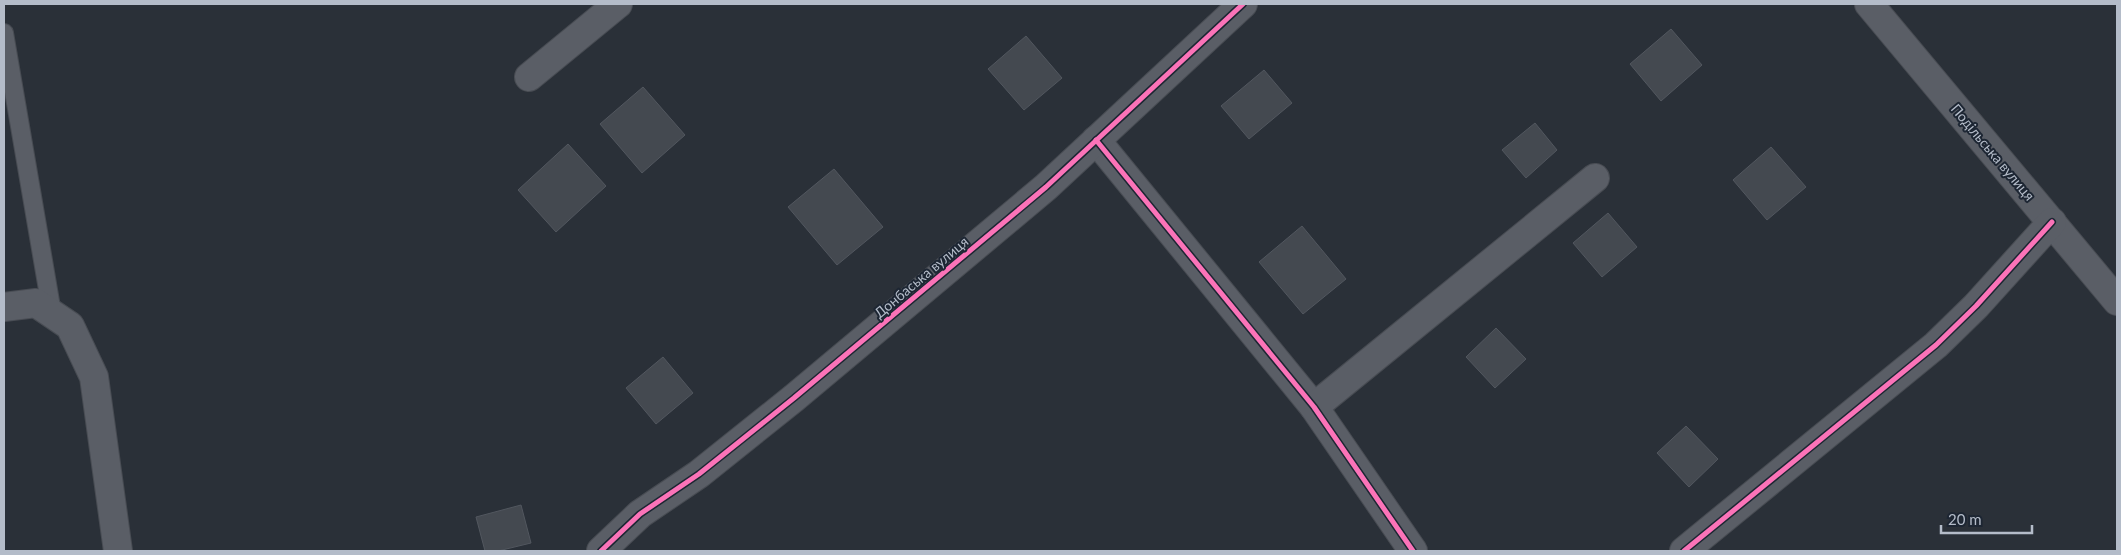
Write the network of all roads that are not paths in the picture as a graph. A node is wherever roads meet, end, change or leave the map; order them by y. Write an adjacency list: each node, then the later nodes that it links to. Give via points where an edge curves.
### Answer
1 (618, 4): 5 (street)
2 (1242, 4): 6 (street, Донбаська вулиця)
3 (1869, 4): 8 (street, Подільська вулиця)
4 (4, 34): 11 (lane)
5 (529, 77)
6 (1096, 140): 12 (street); 14 (street, Донбаська вулиця, via 1046,187 794,398 699,474 640,514)
7 (1595, 178): 12 (street)
8 (2052, 222): 9 (street, Подільська вулиця); 16 (street, via 1936,345)
9 (2117, 301)
10 (4, 307): 11 (street, via 36,303)
11 (52, 313): 13 (street, via 70,326 94,377)
12 (1314, 407): 15 (street)
13 (118, 551)
14 (601, 551)
15 (1413, 551)
16 (1684, 551)

